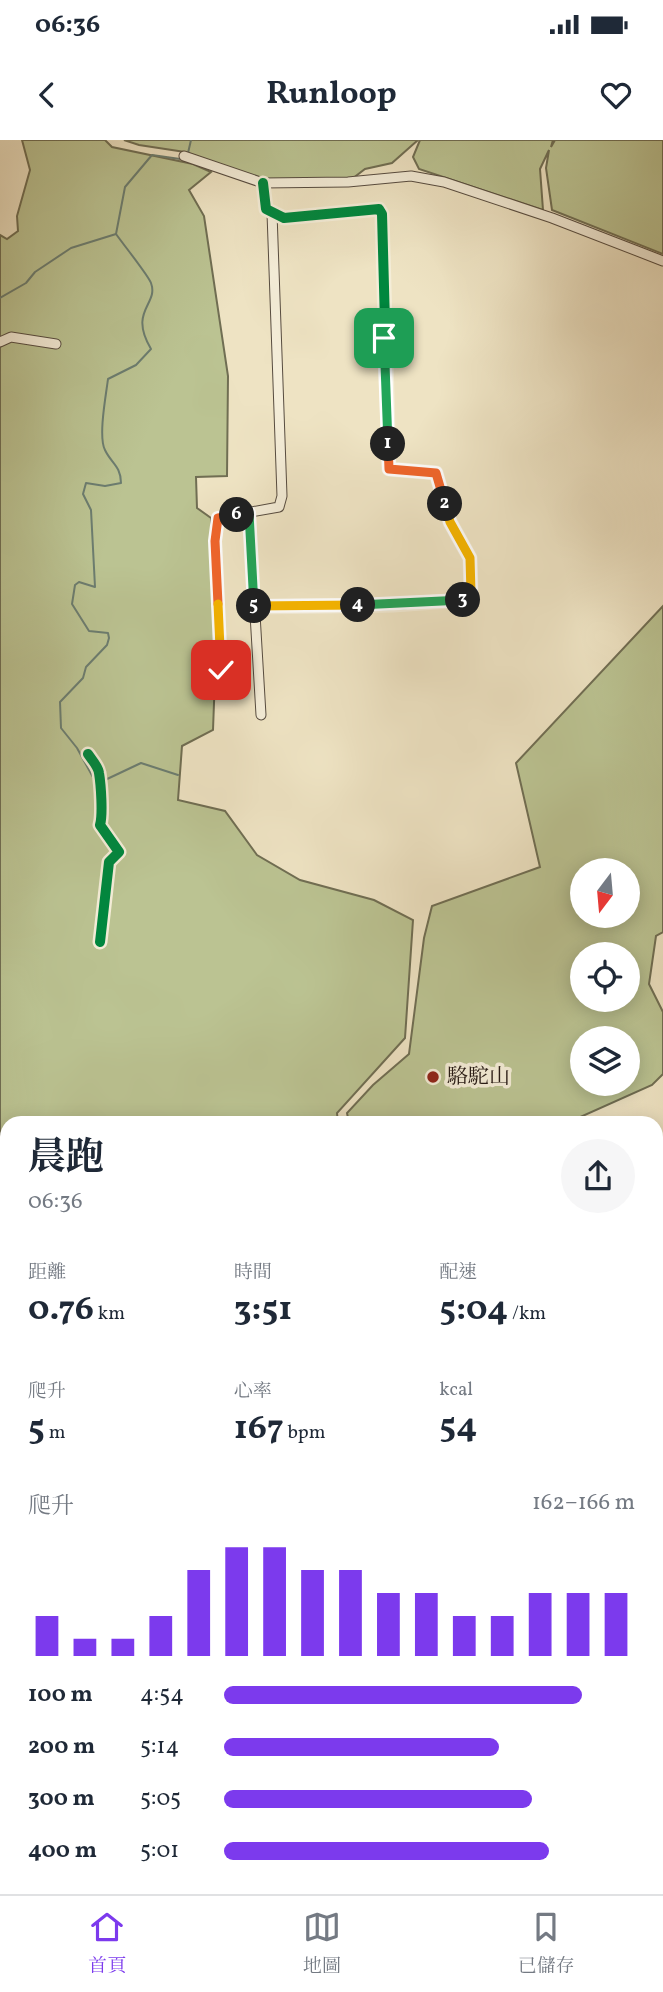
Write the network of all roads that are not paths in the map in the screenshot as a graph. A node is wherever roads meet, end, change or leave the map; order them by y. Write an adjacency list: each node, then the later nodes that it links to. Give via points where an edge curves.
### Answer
1 (188, 157): 2 (street)
2 (263, 183): 3 (street, via 266,209); 4 (street, via 348,183 411,176 444,182)
3 (272, 213): 7 (street, via 282,496 279,507); 8 (street, via 284,218 379,209 382,214 389,469 436,473 450,522 470,558 471,593 464,600)
4 (663, 261)
5 (0, 342): 6 (street, via 11,337)
6 (56, 344)
7 (249, 513): 8 (street); 9 (street, via 218,518)
8 (254, 607): 10 (street)
9 (221, 670)
10 (261, 715)
11 (88, 754): 12 (street, via 99,771 100,825 119,852 108,862)
12 (100, 942)

